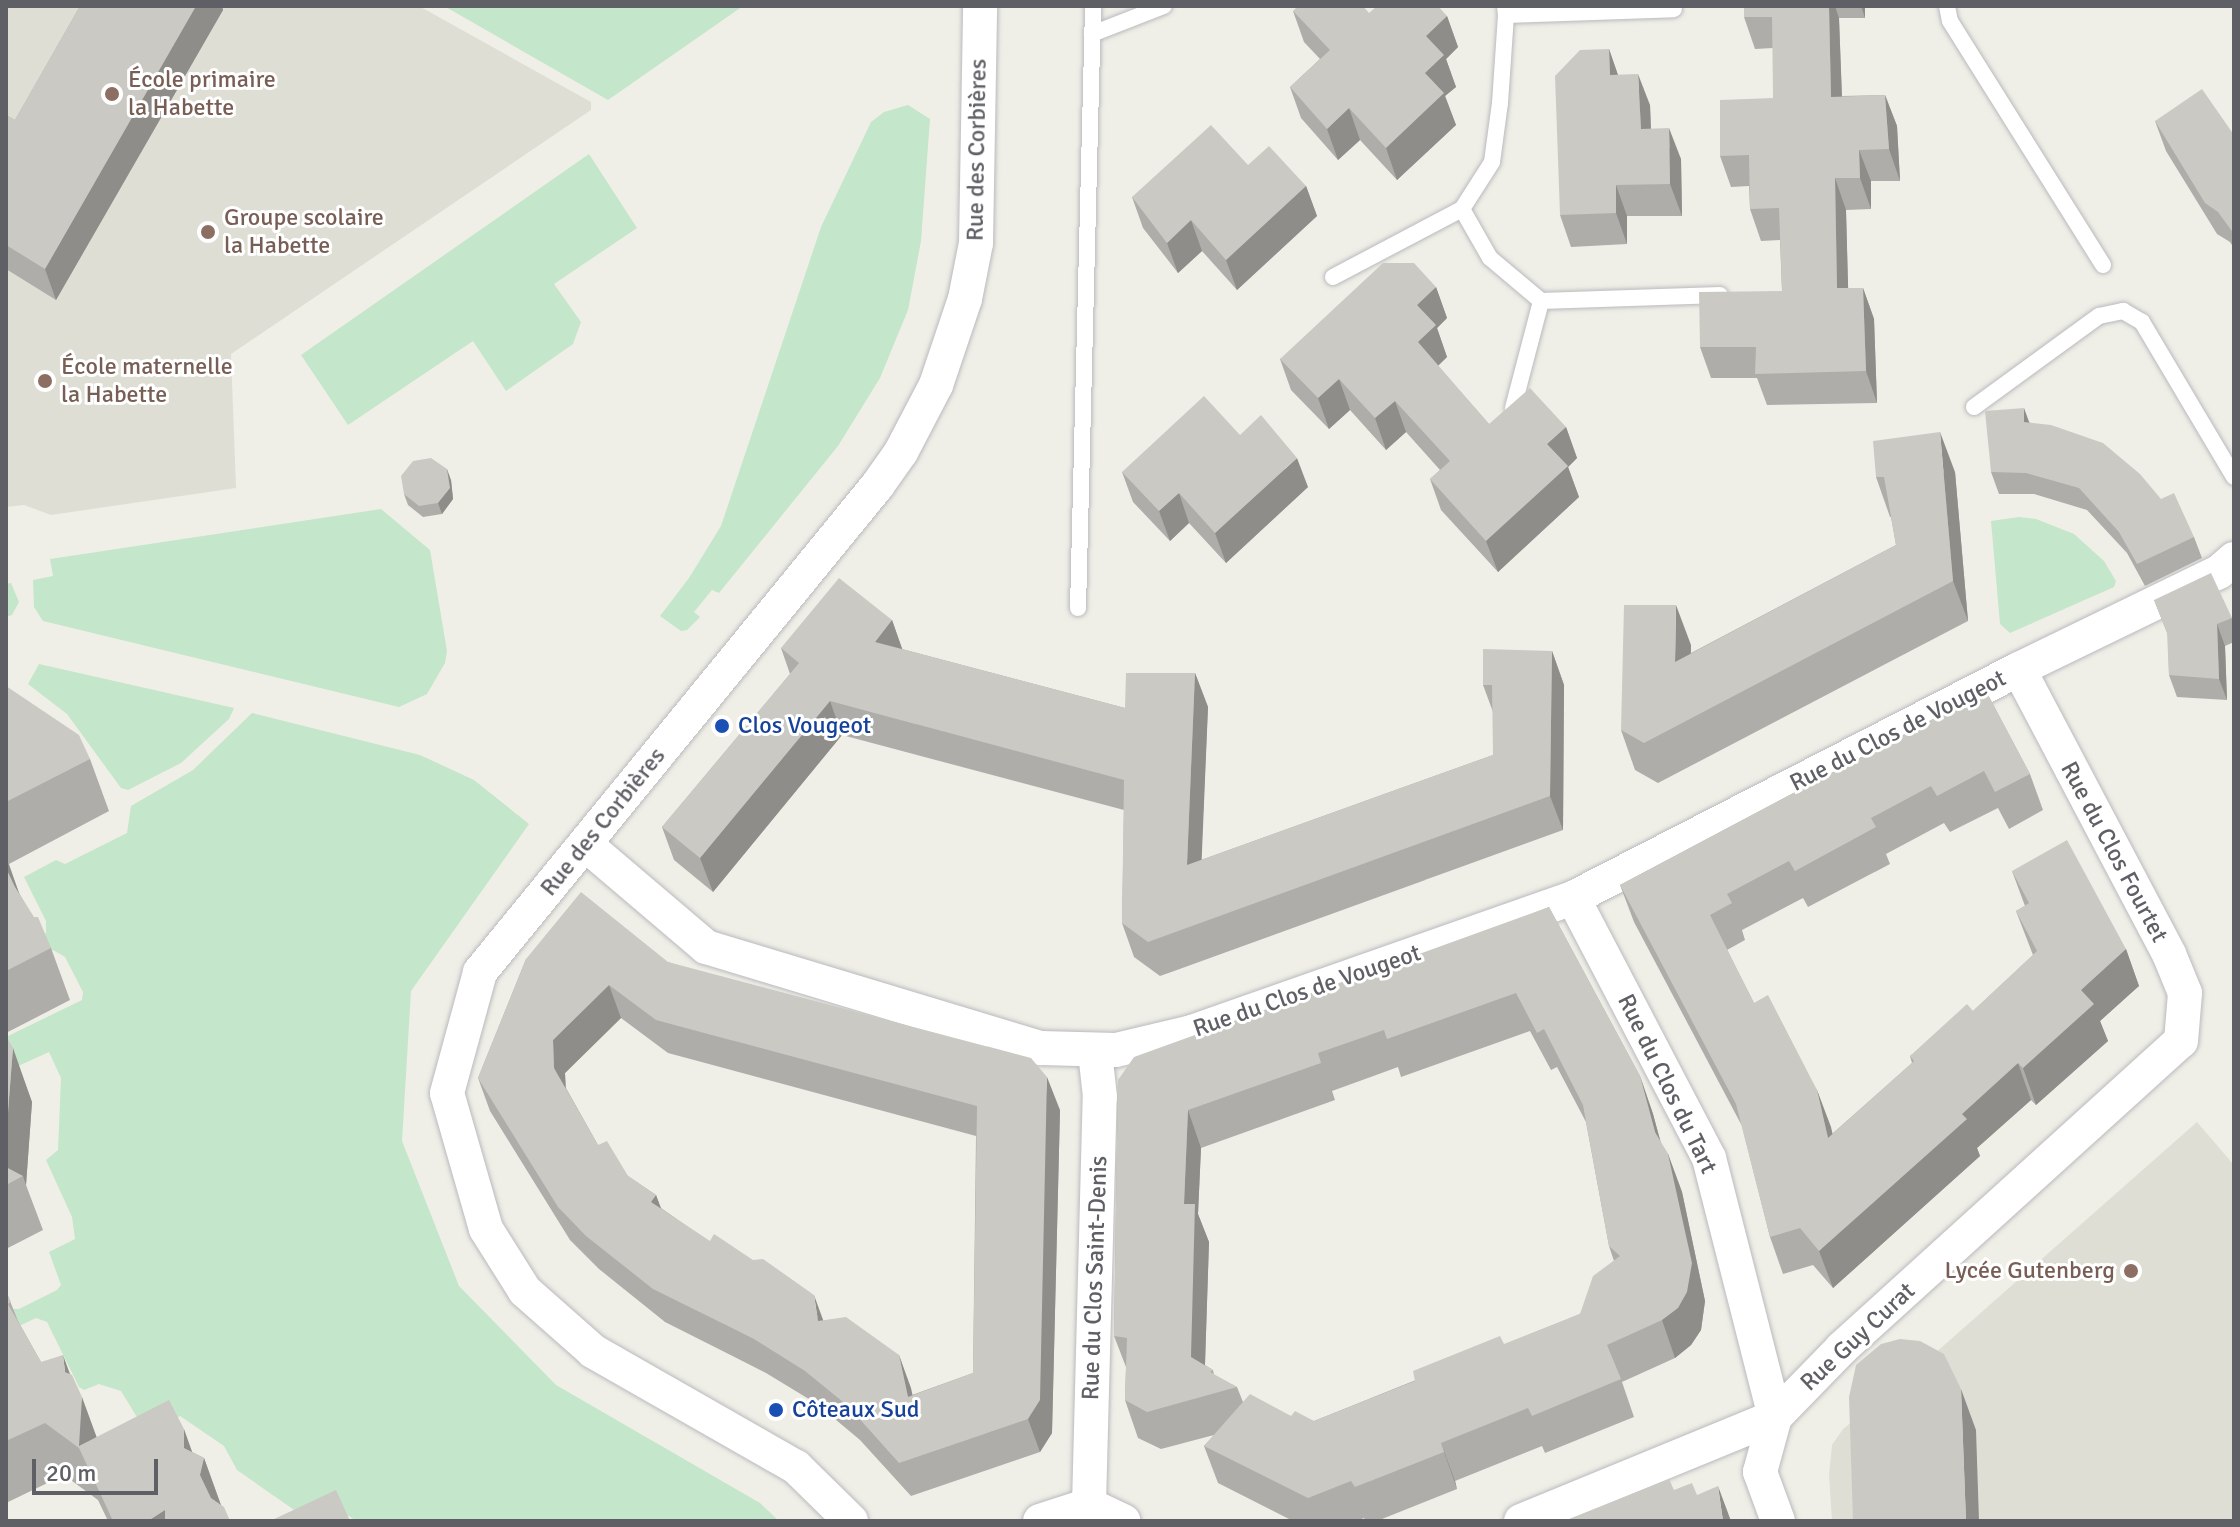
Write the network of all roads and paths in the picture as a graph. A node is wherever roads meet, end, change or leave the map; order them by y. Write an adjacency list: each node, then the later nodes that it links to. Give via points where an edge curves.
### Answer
1 (980, 6): 19 (street, Rue des Corbières, via 976,243 965,299 936,385 877,486)
2 (1093, 6): 7 (lane)
3 (1164, 6): 7 (lane)
4 (1947, 6): 9 (lane, via 1950,21)
5 (1674, 9): 6 (lane)
6 (1505, 11): 8 (lane, via 1492,162)
7 (1092, 34): 17 (lane)
8 (1462, 209): 10 (lane); 12 (lane, via 1490,258)
9 (2103, 265)
10 (1333, 277)
11 (1745, 294): 12 (lane)
12 (1541, 301): 14 (lane)
13 (1974, 407): 15 (lane, via 2099,316 2123,311 2142,322)
14 (1513, 408)
15 (2234, 477)
16 (2234, 559): 18 (street, Rue du Clos de Vougeot, via 2219,572)
17 (1078, 608)
18 (2019, 669): 20 (street, Rue du Clos de Vougeot); 21 (street, Rue du Clos Fourtet, via 2169,954 2185,993)
19 (585, 844): 22 (street, Rue du Clos de Vougeot, via 706,947 1041,1048); 25 (street, Rue des Corbières, via 480,972 447,1093 486,1229 525,1291 593,1351 796,1467)
20 (1573, 898): 22 (street, Rue du Clos de Vougeot, via 1192,1032); 23 (street, Rue du Clos du Tart, via 1709,1158)
21 (2181, 1041): 23 (street, Rue Guy Curat, via 1842,1348)
22 (1095, 1052): 24 (street, Rue du Clos Saint-Denis, via 1100,1097)
23 (1775, 1417): 28 (street, Rue Guy Curat); 29 (street, via 1760,1472)
24 (1089, 1505): 26 (street); 27 (street)
25 (851, 1521)
26 (1040, 1521)
27 (1124, 1521)
28 (1521, 1521)
29 (1778, 1521)

